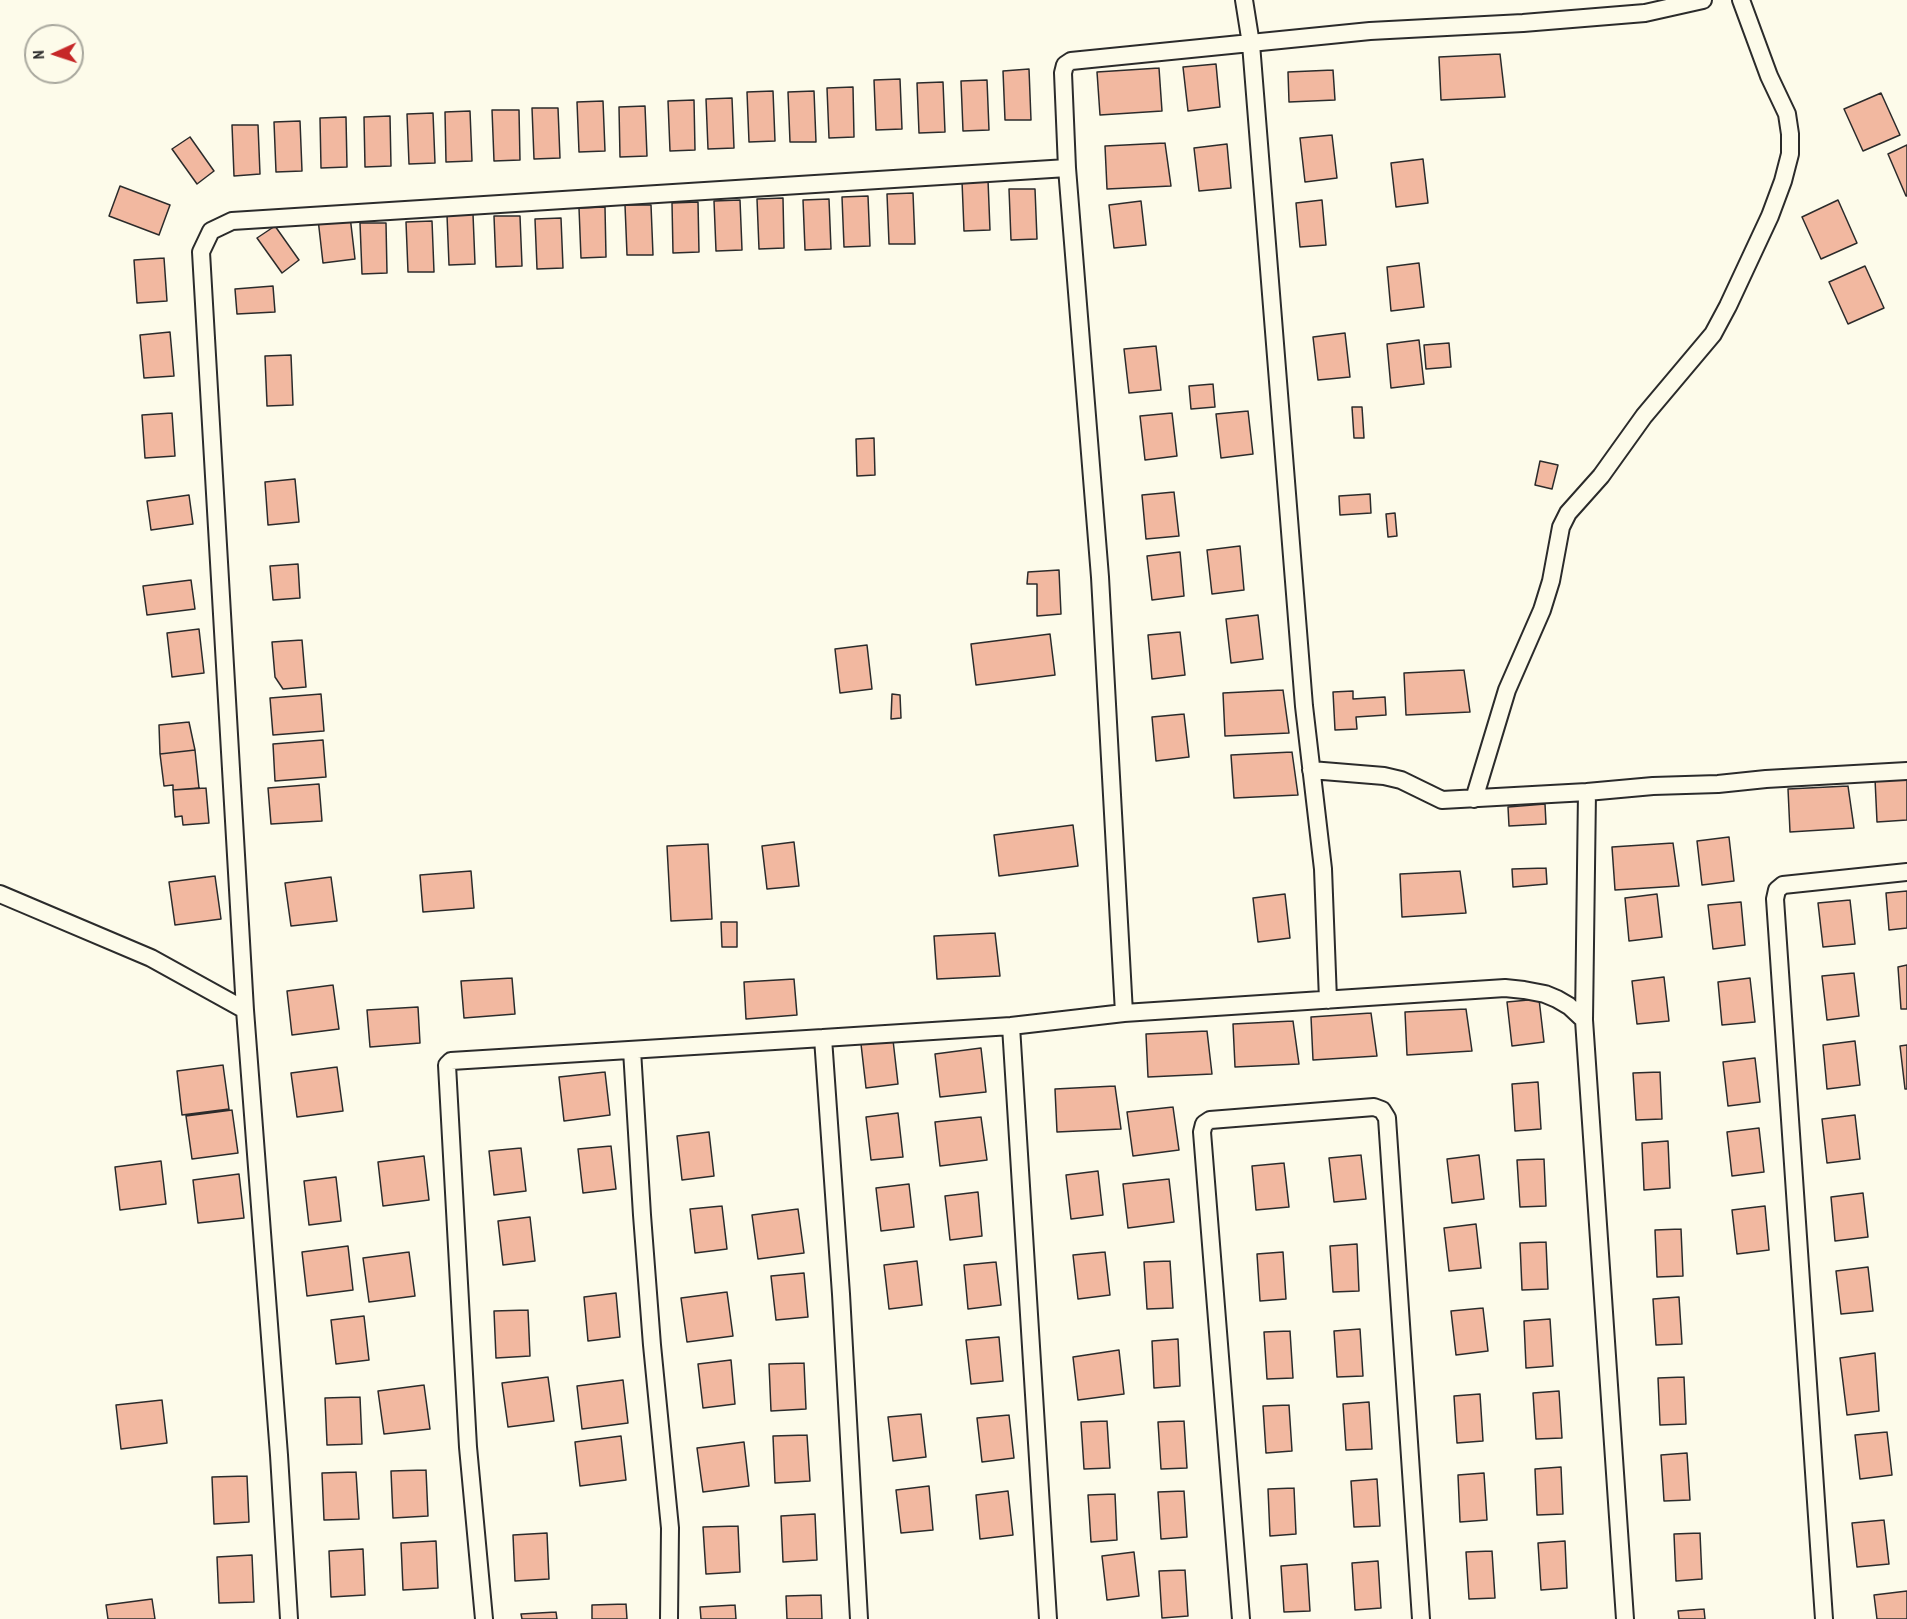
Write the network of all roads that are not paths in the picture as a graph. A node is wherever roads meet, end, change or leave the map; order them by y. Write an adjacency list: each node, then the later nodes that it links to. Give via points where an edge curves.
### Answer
1 (1244, 0): 4 (street)
2 (1703, 0): 4 (street, via 1644,13 1370,30)
3 (1741, 0): 9 (street, via 1787,114 1790,154 1783,181 1713,334 1644,416 1561,526 1542,610 1508,690)
4 (1251, 44): 5 (street, via 1071,61 1065,65); 6 (street)
5 (1067, 168): 13 (street, via 232,221 211,231 201,252); 14 (street, via 1100,577)
6 (1311, 770): 9 (street, via 1384,776 1442,800); 12 (street, via 1323,869)
7 (1907, 771): 8 (street)
8 (1587, 792): 9 (street); 15 (street)
9 (1474, 799)
10 (1907, 872): 27 (street, via 1783,885 1775,899)
11 (0, 894): 13 (street, via 151,958)
12 (1328, 1000): 14 (street); 15 (street, via 1505,988 1557,999)
13 (245, 1010): 19 (street)
14 (1124, 1013): 16 (street)
15 (1584, 1020): 26 (street)
16 (1011, 1026): 17 (street); 23 (street)
17 (823, 1038): 18 (street); 22 (street)
18 (632, 1050): 20 (street, via 452,1061 447,1065 468,1447); 21 (street, via 651,1333 670,1528)
19 (289, 1619)
20 (484, 1619)
21 (669, 1619)
22 (859, 1619)
23 (1048, 1619)
24 (1241, 1619): 25 (street, via 1204,1124 1210,1120 1374,1107 1387,1118)
25 (1421, 1619)
26 (1625, 1619)
27 (1824, 1619)

